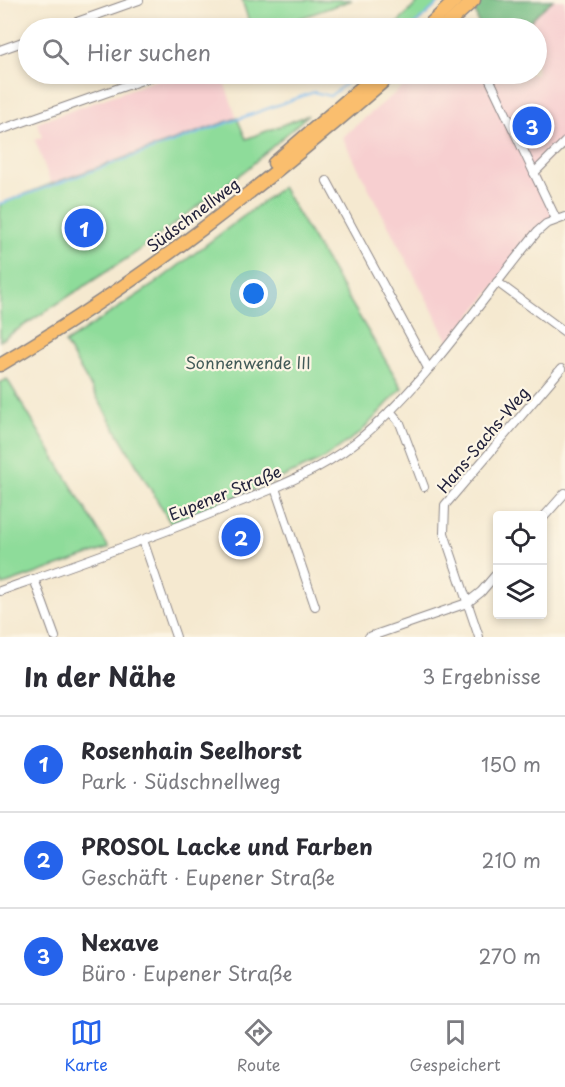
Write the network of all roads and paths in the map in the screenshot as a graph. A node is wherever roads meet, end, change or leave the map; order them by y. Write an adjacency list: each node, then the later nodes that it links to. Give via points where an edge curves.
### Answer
1 (139, 0): 4 (street)
2 (456, 0): 5 (highway)
3 (474, 0): 6 (highway)
4 (88, 18)
5 (437, 18)
6 (454, 18)
7 (18, 44): 8 (street)
8 (0, 50)
9 (131, 84): 13 (street)
10 (366, 84): 21 (highway, Südschnellweg, via 291,150 175,240)
11 (380, 84): 22 (highway, Südschnellweg, via 304,150 180,246)
12 (492, 84): 15 (street)
13 (0, 130)
14 (565, 142): 15 (street)
15 (534, 173): 18 (street)
16 (327, 181): 23 (street)
17 (565, 217): 18 (street)
18 (556, 219): 19 (street, Eupener Straße, via 537,232)
19 (497, 282): 20 (street); 23 (street, Eupener Straße)
20 (565, 332)
21 (0, 356)
22 (0, 365)
23 (428, 368): 25 (street, Eupener Straße)
24 (564, 368): 34 (street, Hans-Sachs-Weg, via 445,505 444,533)
25 (390, 411): 26 (street, Hans-Sachs-Weg, via 400,423); 27 (street, Eupener Straße, via 329,461)
26 (424, 487)
27 (274, 488): 30 (street, Eupener Straße); 35 (street)
28 (565, 493): 29 (street)
29 (547, 514)
30 (143, 540): 32 (street, Eupener Straße); 37 (street)
31 (493, 578): 34 (street)
32 (34, 579): 33 (street, Eupener Straße); 36 (street)
33 (0, 591)
34 (467, 603): 38 (street); 39 (street, Hans-Sachs-Weg)
35 (315, 606)
36 (55, 637)
37 (176, 637)
38 (369, 637)
39 (479, 637)

